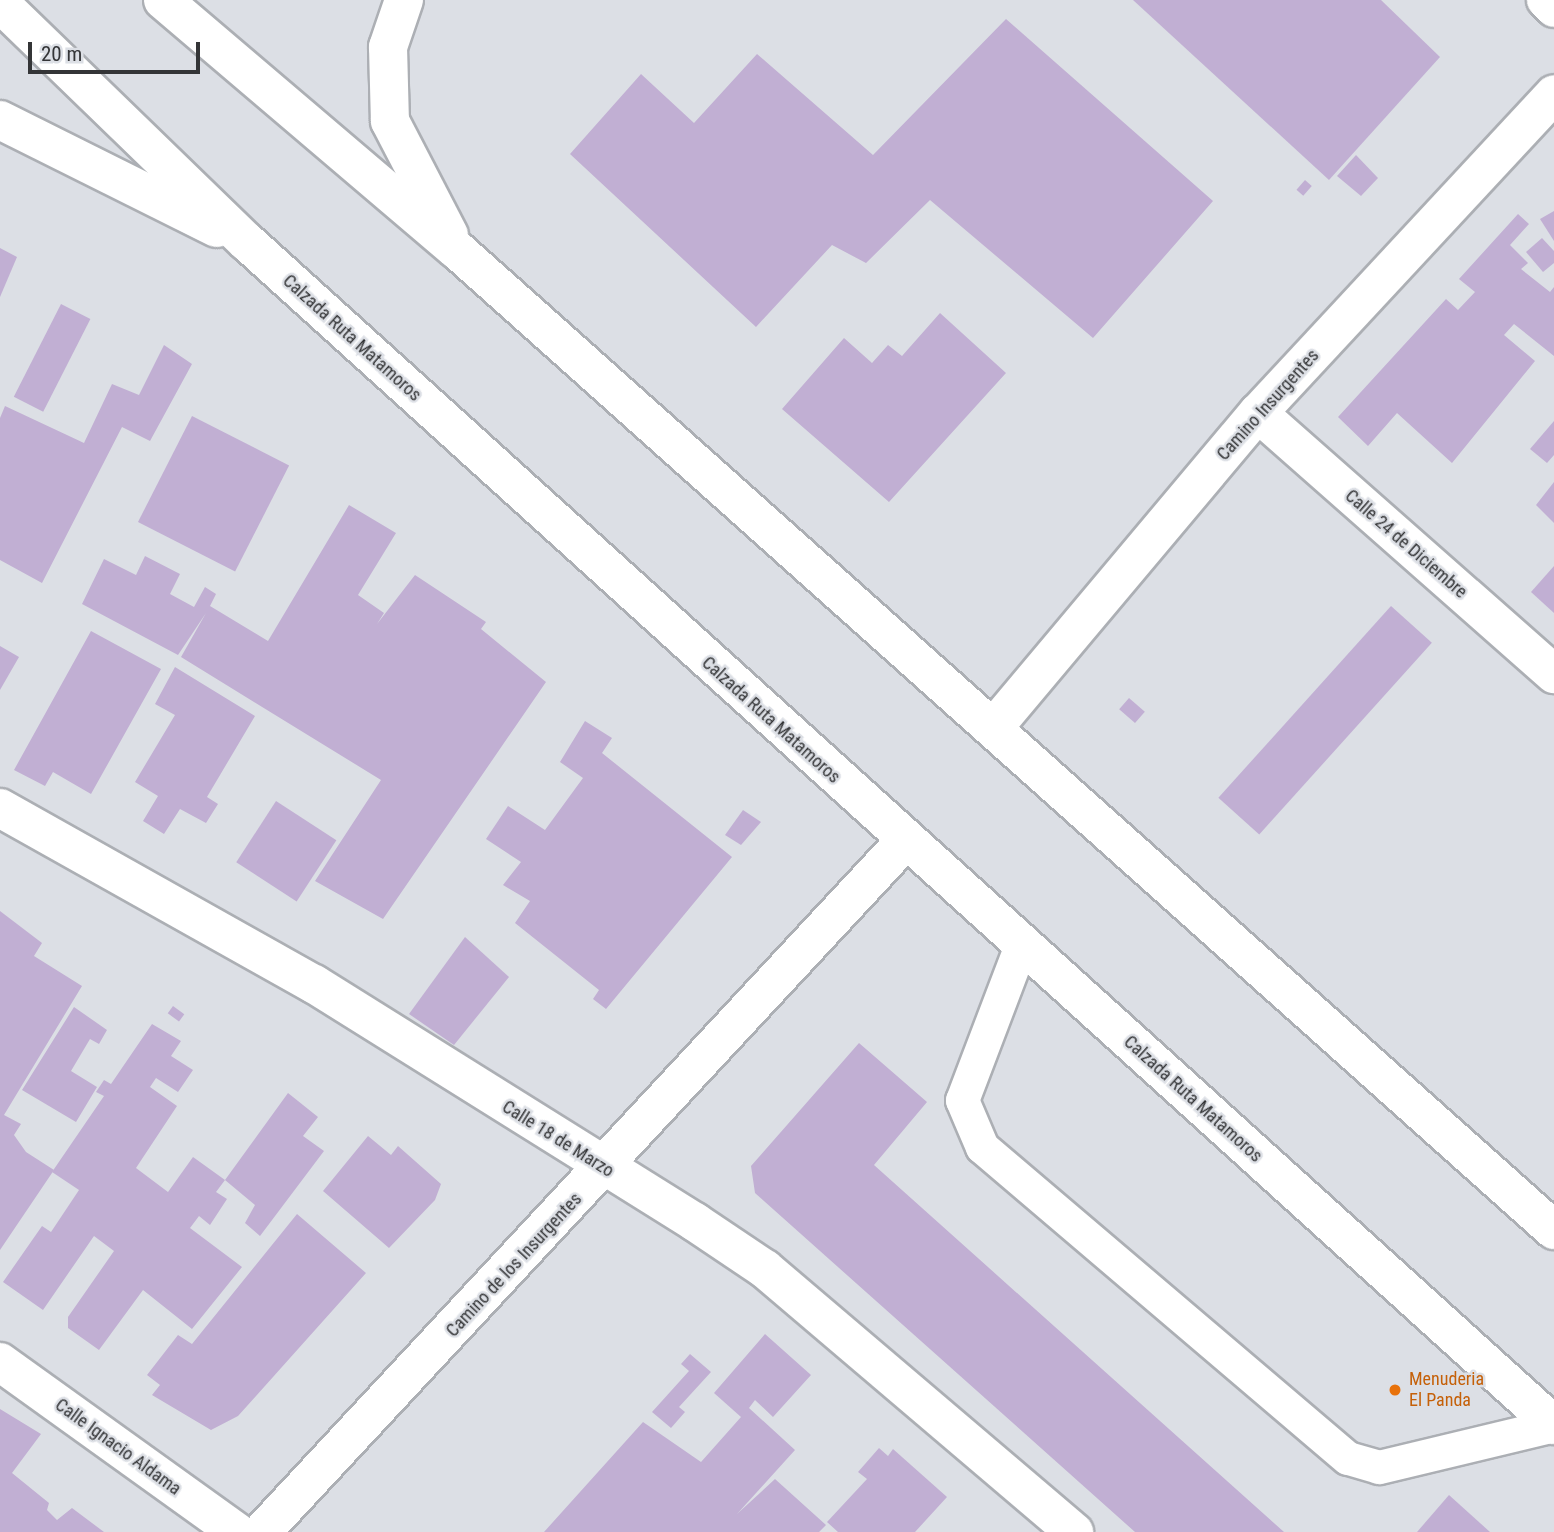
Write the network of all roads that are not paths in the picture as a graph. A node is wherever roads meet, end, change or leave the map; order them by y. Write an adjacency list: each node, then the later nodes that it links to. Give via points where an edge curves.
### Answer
1 (163, 0): 9 (main road)
2 (404, 0): 9 (main road, via 388,47 390,121)
3 (1545, 0): 5 (main road)
4 (0, 3): 8 (main road, Calzada Ruta Matamoros)
5 (1554, 8)
6 (1554, 94): 10 (main road, Camino Insurgentes)
7 (0, 120): 8 (main road)
8 (247, 242): 14 (main road, Calzada Ruta Matamoros)
9 (457, 250): 12 (main road)
10 (1258, 413): 11 (main road, Calle 24 de Diciembre); 12 (main road, Camino Insurgentes)
11 (1554, 674)
12 (995, 726): 17 (main road)
13 (0, 808): 16 (main road, Calle 18 de Marzo, via 314,984)
14 (905, 841): 15 (main road, Calzada Ruta Matamoros); 16 (main road, Camino de los Insurgentes)
15 (1021, 945): 19 (main road, Calzada Ruta Matamoros); 19 (lane, via 962,1100 982,1147 1348,1458 1379,1467)
16 (604, 1169): 21 (main road, Camino de los Insurgentes); 22 (main road, Calle 18 de Marzo, via 765,1269)
17 (1553, 1226)
18 (0, 1362): 20 (main road, Calle Ignacio Aldama)
19 (1554, 1424)
20 (237, 1532)
21 (262, 1532)
22 (1074, 1532)

